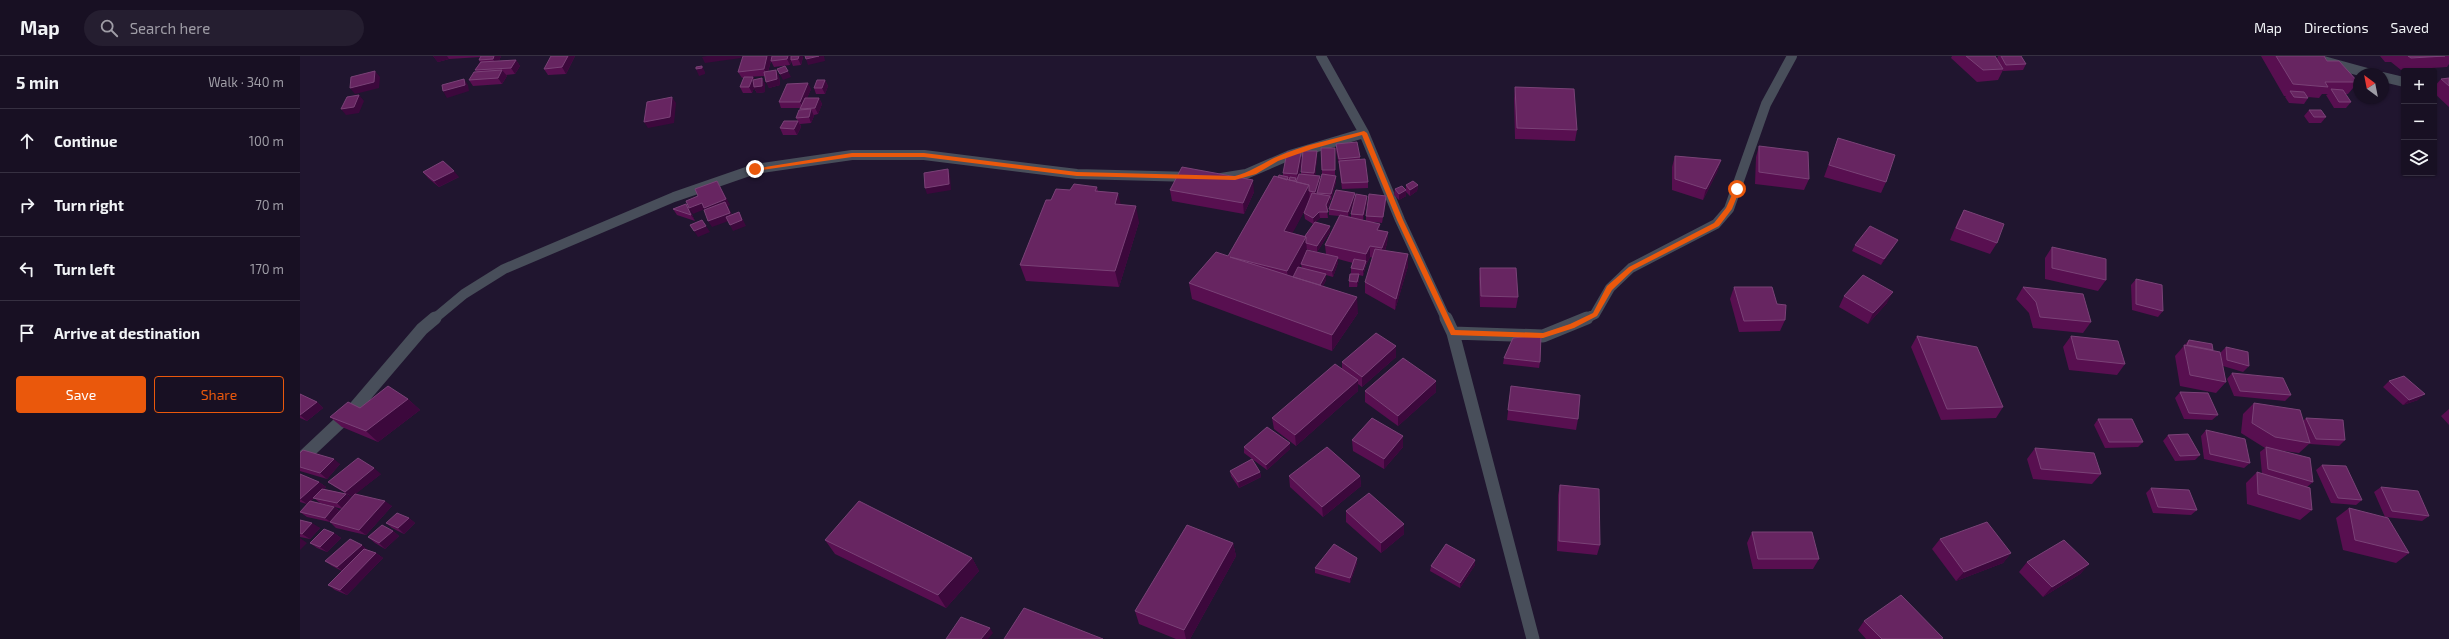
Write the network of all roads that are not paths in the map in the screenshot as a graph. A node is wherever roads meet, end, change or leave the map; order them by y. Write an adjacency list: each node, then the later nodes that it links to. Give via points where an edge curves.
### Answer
1 (1321, 56): 7 (street)
2 (1792, 56): 8 (street, via 1766,104 1729,209 1716,224 1631,268 1610,288 1595,314 1572,326 1543,336)
3 (2305, 56): 4 (street)
4 (2353, 69)
5 (2389, 78): 6 (street)
6 (2401, 81)
7 (1364, 133): 8 (street, via 1400,220); 9 (street, via 1283,157 1254,173 1235,178 1077,174 924,155 852,155 755,169 674,197 610,223 504,269 464,294 422,329 352,411)
8 (1453, 333): 10 (street)
9 (300, 460)
10 (1533, 639)

